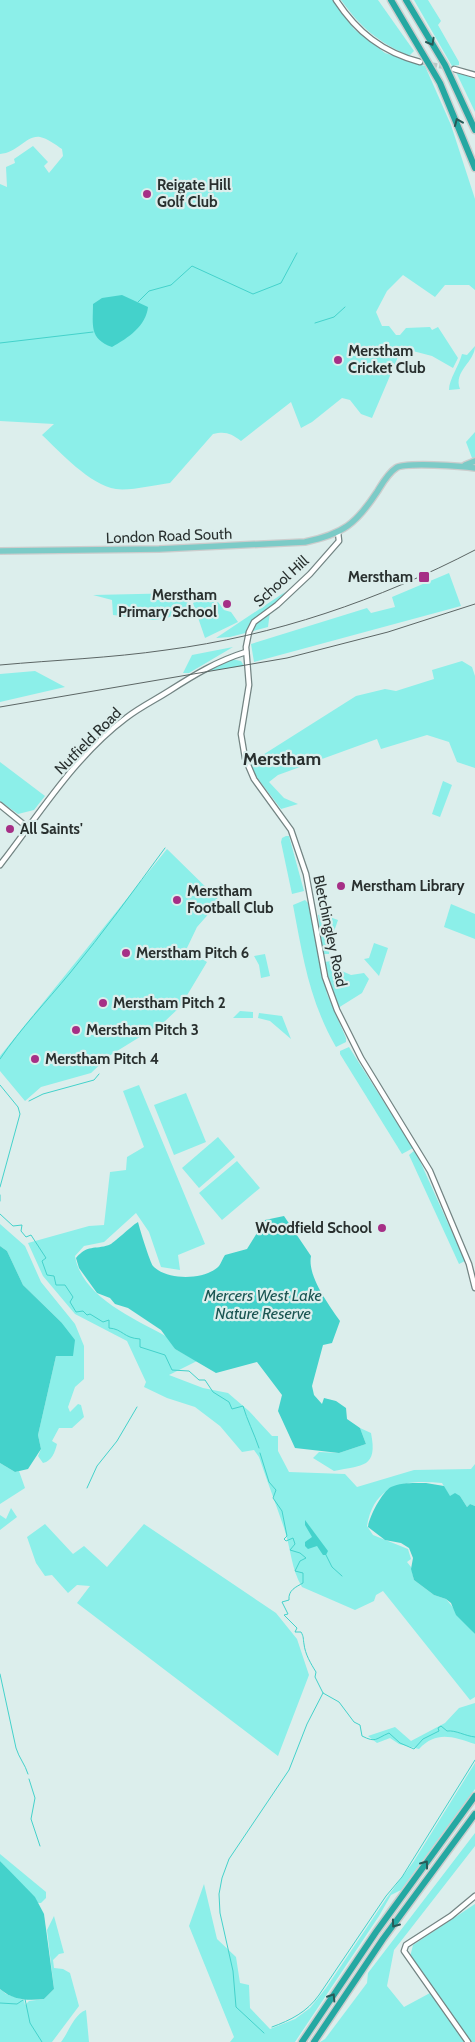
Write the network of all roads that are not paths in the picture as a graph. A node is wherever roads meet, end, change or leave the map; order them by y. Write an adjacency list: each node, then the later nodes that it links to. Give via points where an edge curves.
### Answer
1 (336, 0): 4 (street, via 356,27 372,41 390,52)
2 (391, 0): 8 (highway, one-way to 2, via 440,83)
3 (406, 0): 7 (highway, one-way to 7, via 445,65)
4 (420, 62)
5 (454, 69): 6 (street)
6 (475, 75)
7 (475, 130)
8 (475, 168)
9 (475, 462): 10 (main road)
10 (463, 465): 11 (main road); 12 (main road, London Road South, via 406,464 397,467 356,521)
11 (475, 468)
12 (338, 532): 13 (main road, London Road South, via 305,542 280,545); 14 (street, School Hill, via 339,541 330,553 277,605 254,622 246,641)
13 (0, 551)
14 (246, 652): 16 (street, Nutfield Road, via 188,678 126,717 77,766); 18 (street, Bletchingley Road, via 249,686 240,734 245,758 254,779 291,830 306,874 325,977 336,1010 361,1058 430,1171 469,1264)
15 (0, 805): 16 (street)
16 (27, 827): 17 (street, Nutfield Road)
17 (0, 865)
18 (475, 1288)
19 (475, 1796): 22 (highway, one-way to 19, via 376,1932)
20 (475, 1814): 23 (highway, one-way to 23, via 383,1939)
21 (475, 1896): 24 (street, via 406,1945 404,1951)
22 (302, 2042)
23 (314, 2042)
24 (468, 2042)

